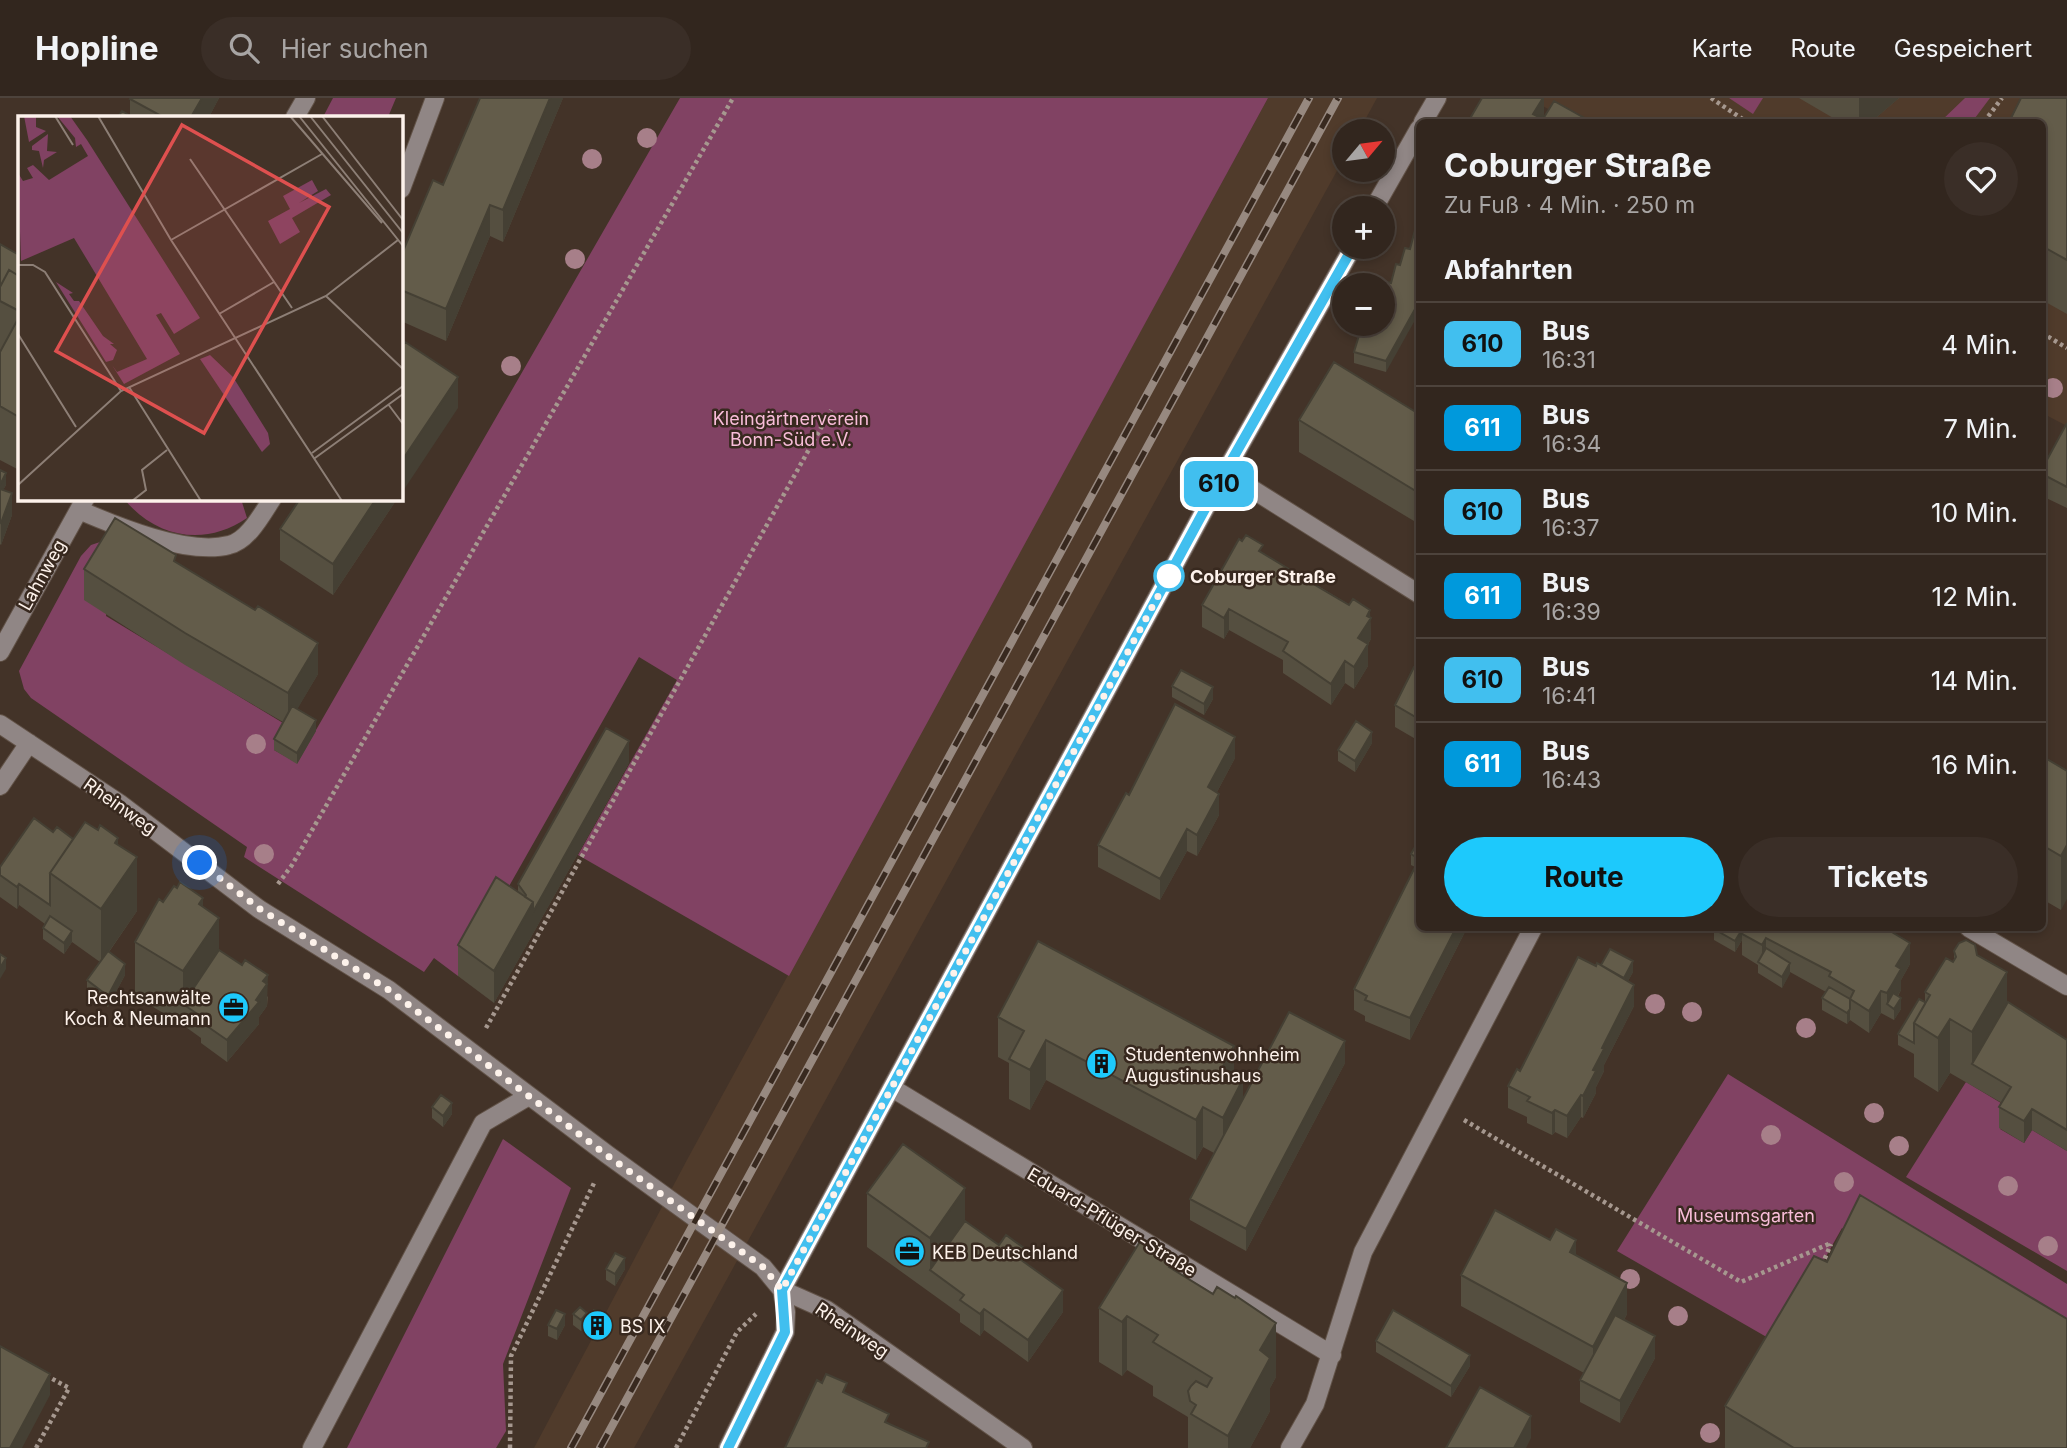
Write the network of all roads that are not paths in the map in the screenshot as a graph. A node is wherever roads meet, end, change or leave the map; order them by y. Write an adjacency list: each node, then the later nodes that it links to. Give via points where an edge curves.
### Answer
1 (306, 98): 4 (street)
2 (435, 98): 7 (street)
3 (1437, 98): 5 (street)
4 (296, 116)
5 (1425, 119)
6 (1416, 134): 8 (street)
7 (402, 186)
8 (1381, 196)
9 (1346, 259): 10 (street)
10 (1225, 472): 13 (street); 21 (street)
11 (271, 500): 12 (street, via 253,527 230,545 204,546 129,532)
12 (82, 504): 14 (street, Lahnweg)
13 (1416, 592)
14 (0, 652)
15 (0, 724): 16 (street, Rheinweg)
16 (29, 743): 17 (street); 22 (street, Rheinweg, via 119,803 260,909 389,990)
17 (0, 786)
18 (1531, 931): 24 (street, via 1363,1252)
19 (1974, 931): 20 (street)
20 (2067, 986)
21 (892, 1088): 23 (street); 24 (street, Eduard-Pflüger-Straße)
22 (530, 1096): 23 (street, Rheinweg, via 763,1267); 25 (street, via 483,1123)
23 (782, 1290): 26 (street, via 785,1332); 27 (street, Rheinweg, via 827,1310)
24 (1332, 1355): 28 (street, via 1315,1404)
25 (312, 1448)
26 (728, 1448)
27 (1023, 1448)
28 (1290, 1448)

